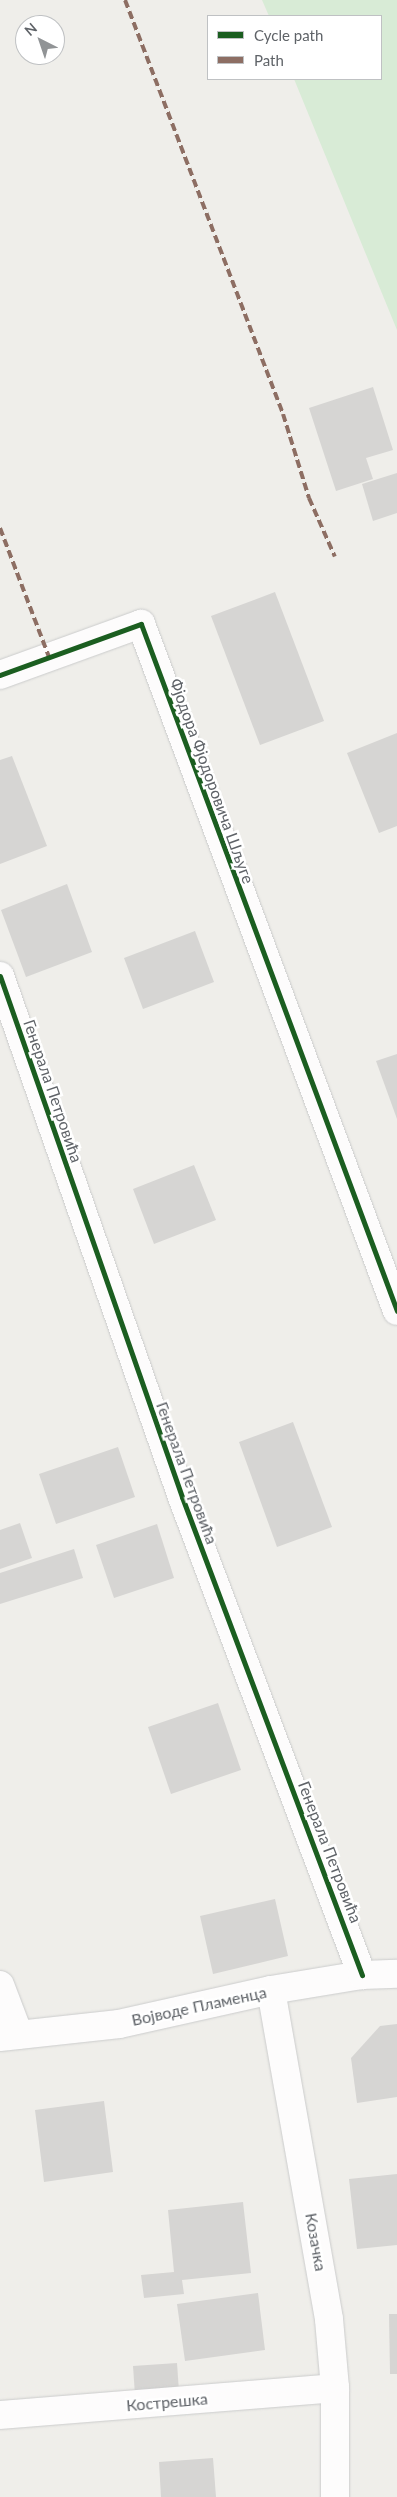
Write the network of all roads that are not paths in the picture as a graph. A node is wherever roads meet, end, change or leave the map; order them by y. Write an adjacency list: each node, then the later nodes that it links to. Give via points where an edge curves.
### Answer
1 (0, 675): 3 (street, Фјодора Фјодоровича Шљуге, via 141,624)
2 (0, 976): 5 (street, Генерала Петровића, via 182,1497)
3 (397, 1312)
4 (397, 1974): 5 (street, Војводе Пламенца)
5 (362, 1975): 7 (street, Војводе Пламенца)
6 (0, 1985): 8 (street)
7 (271, 1990): 8 (street, Војводе Пламенца, via 119,2024); 9 (street, Козачка, via 329,2318)
8 (9, 2036)
9 (335, 2388): 10 (street, Кострешка); 11 (street, Козачка)
10 (0, 2415)
11 (335, 2497)

